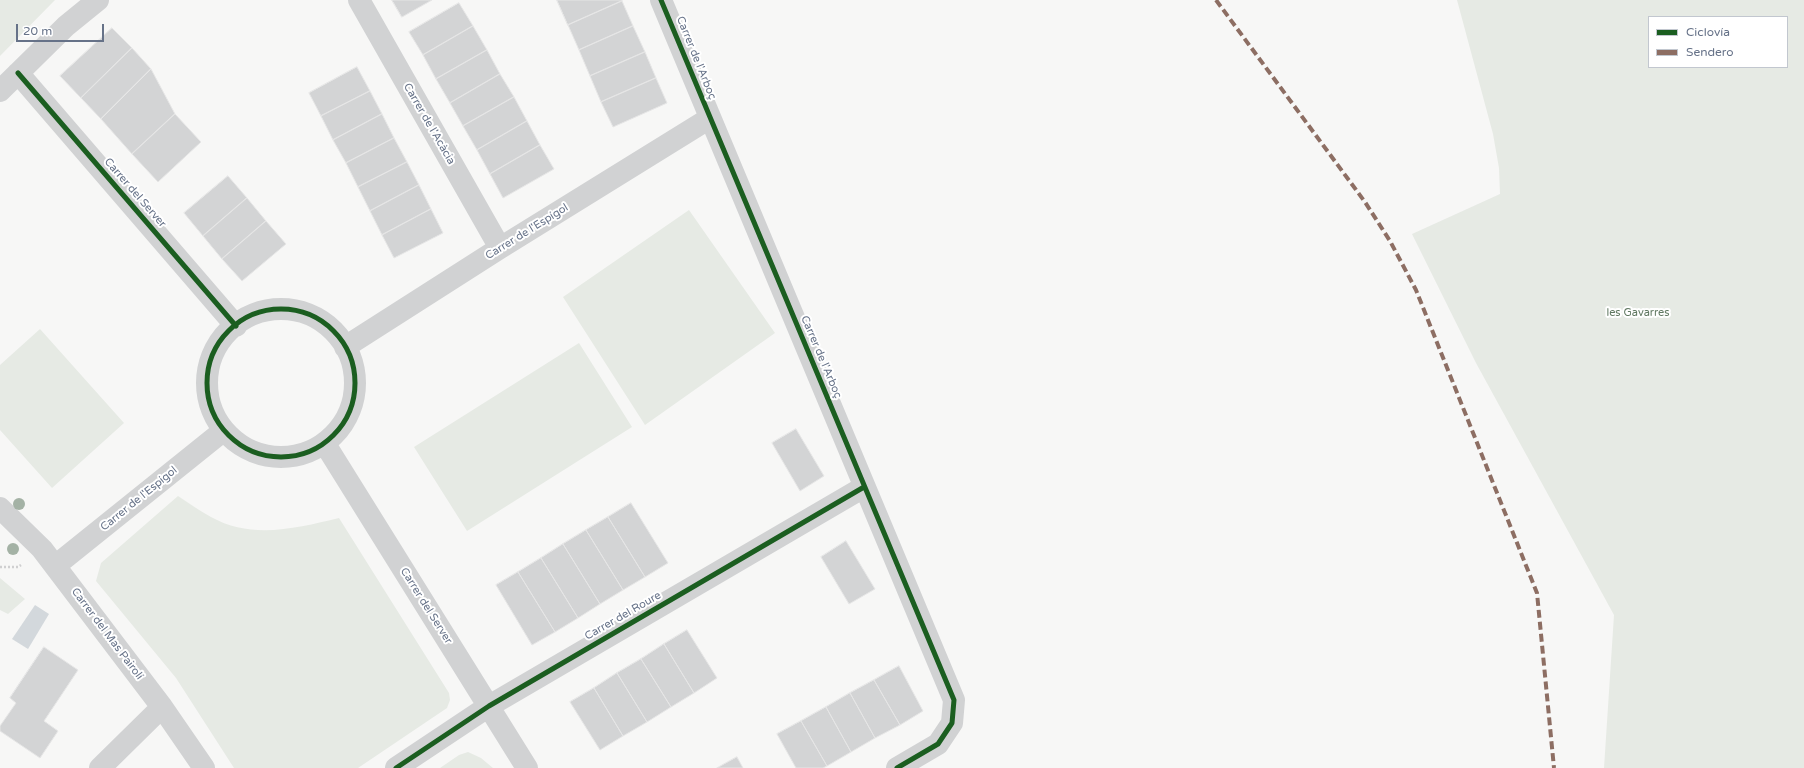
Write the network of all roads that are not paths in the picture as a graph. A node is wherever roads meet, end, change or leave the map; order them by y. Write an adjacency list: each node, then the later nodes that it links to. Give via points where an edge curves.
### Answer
1 (98, 0): 4 (street, via 66,26)
2 (359, 0): 7 (street, Carrer de l'Acàcia)
3 (661, 0): 6 (street, Carrer de l'Arboç)
4 (18, 73): 5 (street); 8 (street, Carrer del Server)
5 (0, 91)
6 (710, 118): 7 (street, Carrer de l'Espígol); 12 (street, Carrer de l'Arboç)
7 (500, 248): 9 (street, Carrer de l'Espígol)
8 (236, 326): 9 (street, via 245,318 272,309 304,312 327,324 340,337); 10 (street, via 225,335 214,351 208,370 207,396)
9 (345, 347): 11 (street, via 352,360 356,379 349,415)
10 (223, 431): 11 (street, via 249,451 262,456 287,458 302,455); 14 (street, Carrer de l'Espígol)
11 (325, 444): 15 (street, Carrer del Server)
12 (864, 487): 15 (street, Carrer del Roure); 21 (street, Carrer de l'Arboç, via 954,700 952,723 938,744)
13 (0, 508): 14 (street, Carrer del Mas Pairolí, via 42,549)
14 (55, 566): 16 (street, Carrer del Mas Pairolí)
15 (489, 706): 19 (street, Carrer del Roure); 20 (street, Carrer del Server)
16 (162, 707): 17 (street); 18 (street, Carrer del Mas Pairolí)
17 (100, 768)
18 (204, 768)
19 (396, 768)
20 (527, 768)
21 (897, 768)

